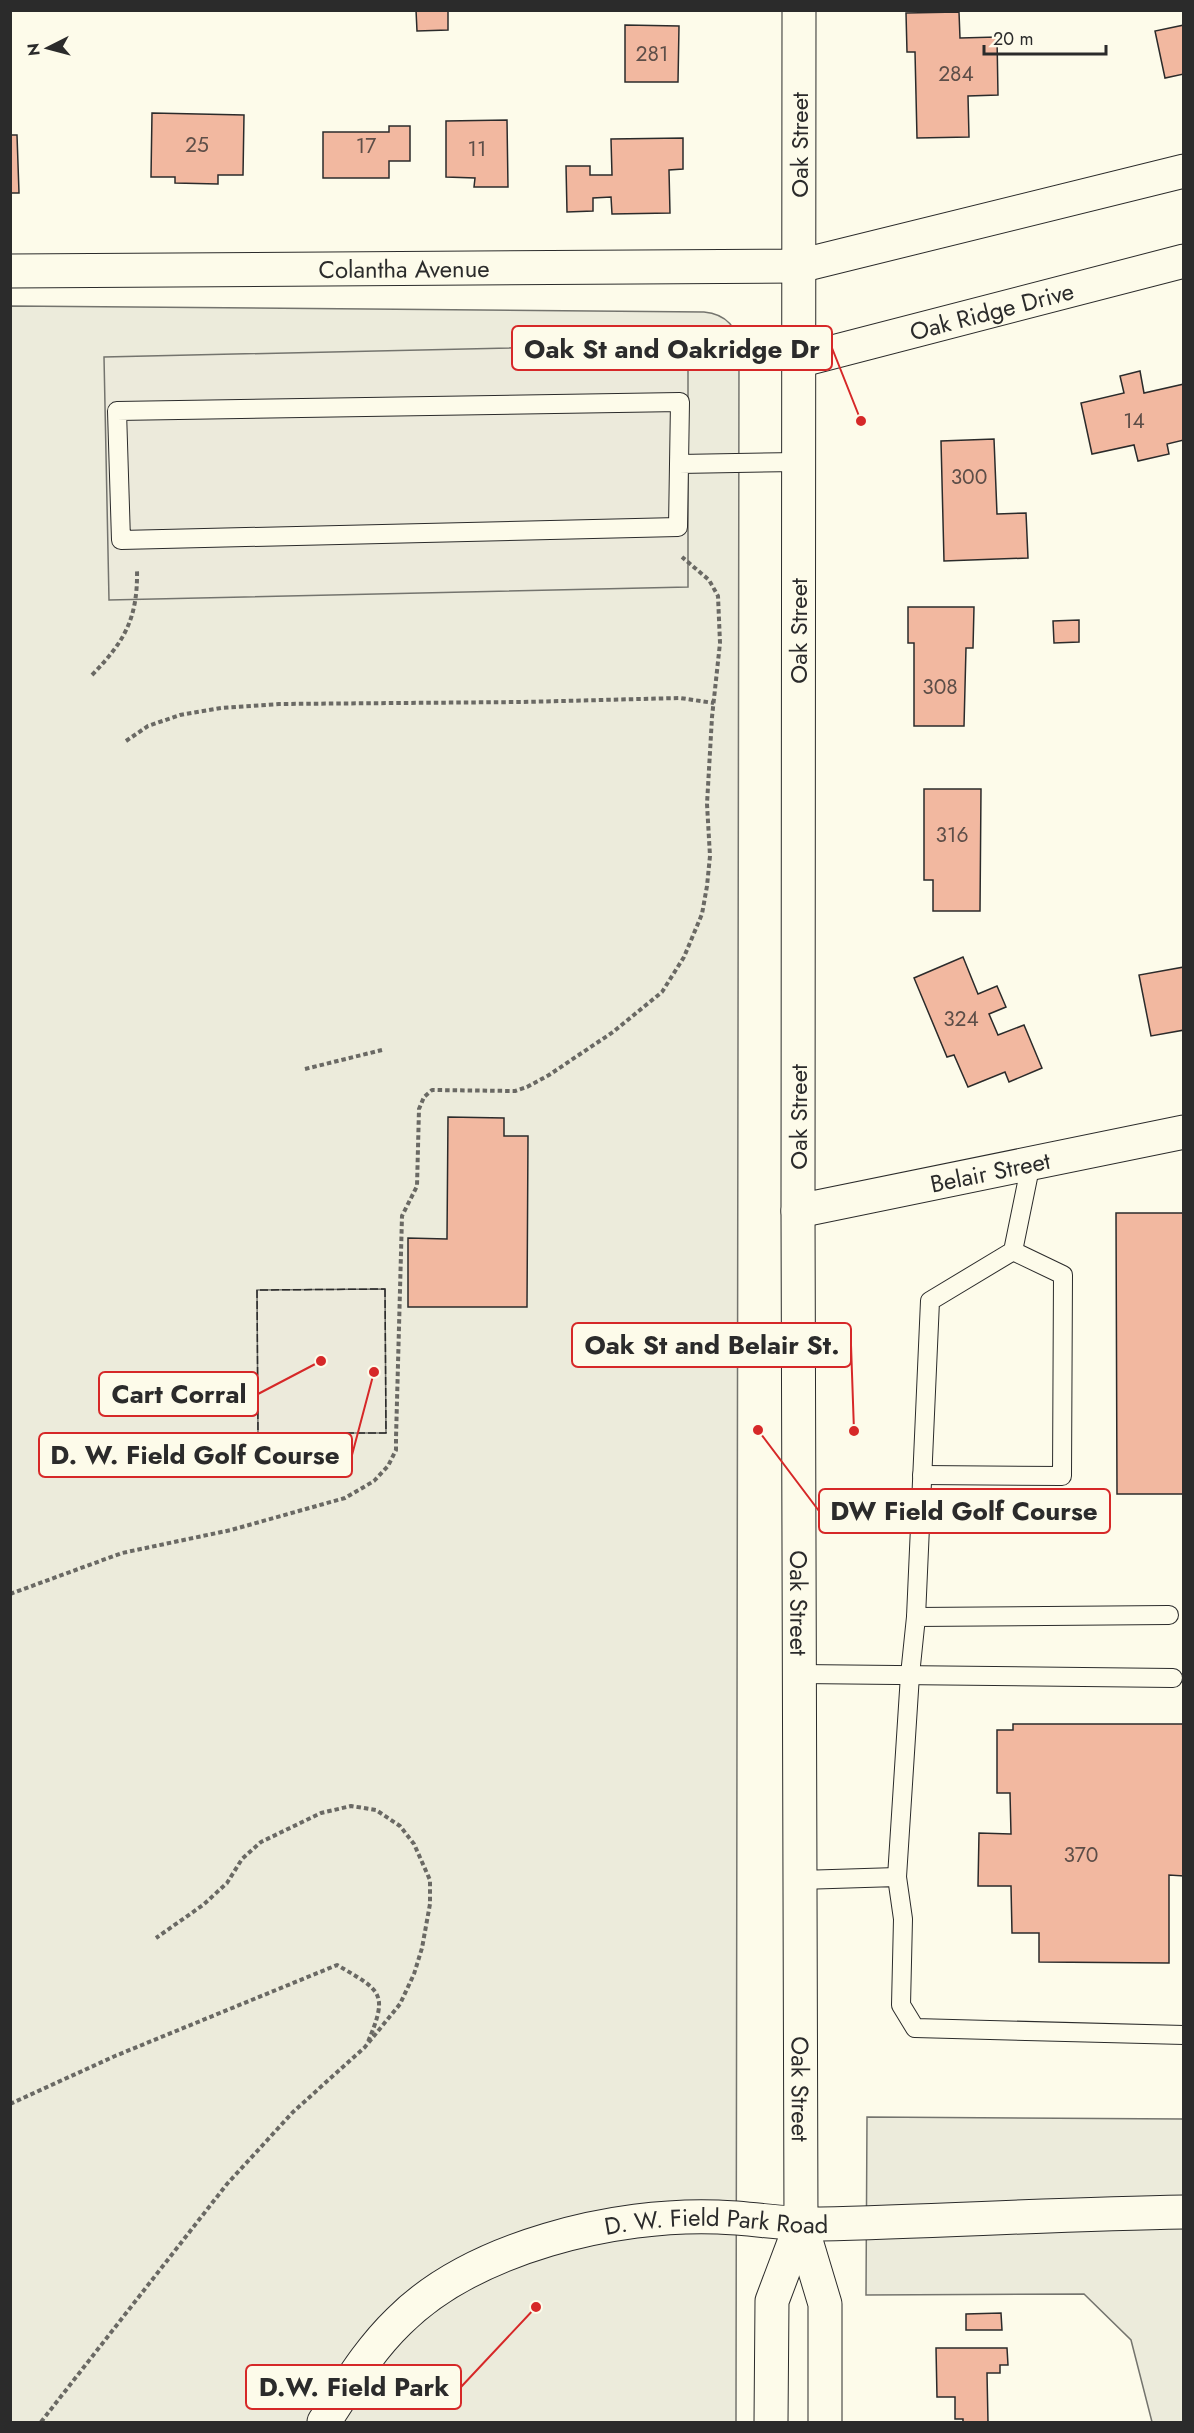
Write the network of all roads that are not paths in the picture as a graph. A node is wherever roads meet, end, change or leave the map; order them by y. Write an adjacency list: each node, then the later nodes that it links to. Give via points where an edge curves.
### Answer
1 (799, 10): 4 (main road, Oak Street)
2 (1184, 171): 4 (main road)
3 (1184, 261): 6 (main road, Oak Ridge Drive)
4 (798, 266): 5 (main road, Colantha Avenue); 6 (main road, Oak Street)
5 (10, 271)
6 (798, 361): 7 (main road, Oak Street)
7 (798, 462): 8 (lane); 11 (main road, Oak Street)
8 (679, 464): 8 (lane, via 680,402 117,411 121,540 678,527)
9 (1184, 1132): 10 (main road, Belair Street)
10 (1031, 1163): 11 (main road, Belair Street); 12 (lane)
11 (798, 1210): 16 (main road, Oak Street)
12 (1013, 1251): 13 (lane, via 930,1301); 13 (lane, via 1063,1275 1062,1476)
13 (922, 1475): 15 (lane)
14 (1169, 1615): 15 (lane)
15 (916, 1617): 17 (lane)
16 (800, 1674): 17 (lane); 20 (main road, Oak Street)
17 (910, 1675): 18 (lane); 19 (lane)
18 (1173, 1678)
19 (897, 1877): 20 (lane); 21 (lane, via 903,1919 902,2005 915,2028)
20 (800, 1880): 23 (main road, Oak Street)
21 (1184, 2035)
22 (1184, 2211): 23 (main road, D. W. Field Park Road)
23 (801, 2224): 24 (main road, D. W. Field Park Road, via 717,2217 626,2222 552,2238 490,2260 438,2290 401,2319 368,2353); 25 (main road, Oak Street, via 772,2301); 26 (main road, Oak Street, via 825,2304)
24 (324, 2422)
25 (771, 2422)
26 (825, 2422)

